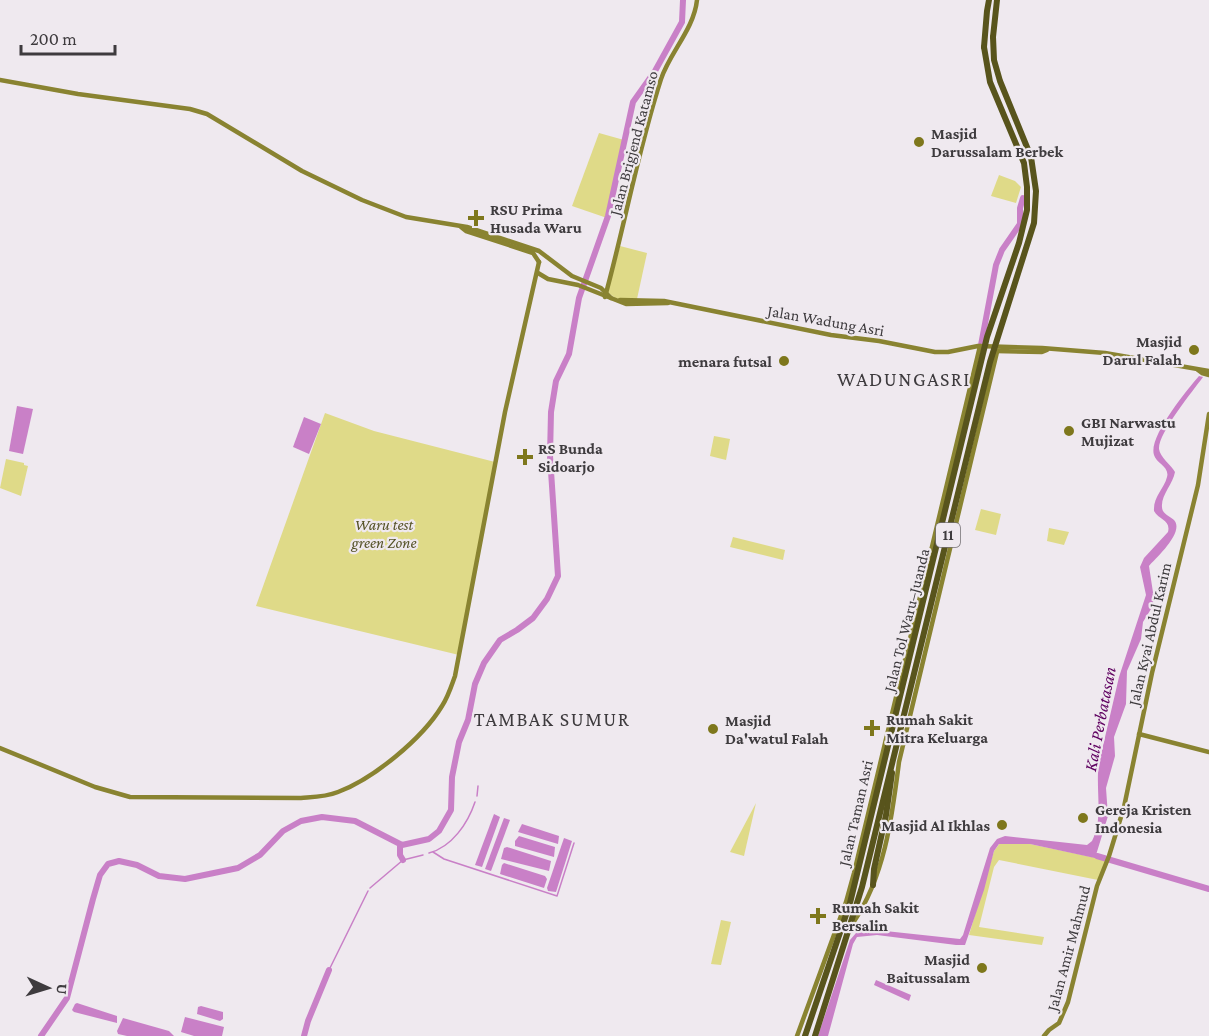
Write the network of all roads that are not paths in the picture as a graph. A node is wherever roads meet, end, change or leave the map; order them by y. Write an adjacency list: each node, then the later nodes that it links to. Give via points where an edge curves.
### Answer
1 (697, 0): 12 (main road, Jalan Brigjend Katamso, via 661,78)
2 (989, 0): 23 (highway, Jalan Tol Waru–Juanda / 11, bridge, via 984,47 990,82 1023,163 1027,210 987,337)
3 (998, 0): 23 (highway, Jalan Tol Waru–Juanda / 11, bridge, via 994,60 1031,158 1035,215 990,362)
4 (0, 80): 5 (main road, via 207,114 347,193 406,217)
5 (461, 227): 6 (main road, via 539,250); 7 (main road, via 534,253)
6 (549, 257): 7 (main road); 9 (main road)
7 (539, 262): 8 (main road)
8 (540, 275): 11 (main road); 25 (main road, via 505,412 455,676 440,709 408,745 346,789 318,797 292,798 130,797)
9 (572, 276): 10 (main road); 11 (main road)
10 (579, 282): 11 (main road); 12 (main road, Jalan Wadung Asri)
11 (569, 283)
12 (608, 295): 13 (main road, Jalan Wadung Asri, via 628,304 668,303 929,351)
13 (980, 346): 14 (main road, Jalan Wadung Asri); 18 (main road, Jalan Taman Asri)
14 (989, 347): 15 (main road, Jalan Wadung Asri); 16 (main road)
15 (1048, 349): 16 (main road); 17 (main road, via 1105,353)
16 (997, 352): 19 (main road)
17 (1205, 372)
18 (972, 378): 19 (main road); 20 (main road, Jalan Taman Asri)
19 (989, 383): 21 (main road)
20 (969, 388): 21 (main road); 30 (main road, Jalan Taman Asri)
21 (986, 392): 29 (main road)
22 (1209, 414): 24 (main road, Jalan Kyai Abdul Karim, via 1198,485)
23 (940, 553): 27 (highway, Jalan Tol Waru–Juanda / 11, bridge); 35 (highway, Jalan Tol Waru–Juanda / 11, bridge, via 850,903)
24 (1139, 734): 26 (main road); 28 (main road, Jalan Kyai Abdul Karim, via 1126,800)
25 (0, 748)
26 (1209, 752)
27 (894, 764): 29 (highway, bridge); 36 (highway, Jalan Tol Waru–Juanda / 11, bridge, via 860,896)
28 (1107, 860): 37 (main road, Jalan Amir Mahmud, via 1097,885 1068,1002 1060,1021)
29 (873, 885): 31 (main road)
30 (844, 908): 31 (main road); 32 (main road, Jalan Taman Asri)
31 (860, 912): 33 (main road)
32 (839, 920): 33 (main road); 34 (main road, Jalan Taman Asri)
33 (851, 926): 36 (main road)
34 (796, 1036)
35 (804, 1036)
36 (814, 1036)
37 (1044, 1036)

